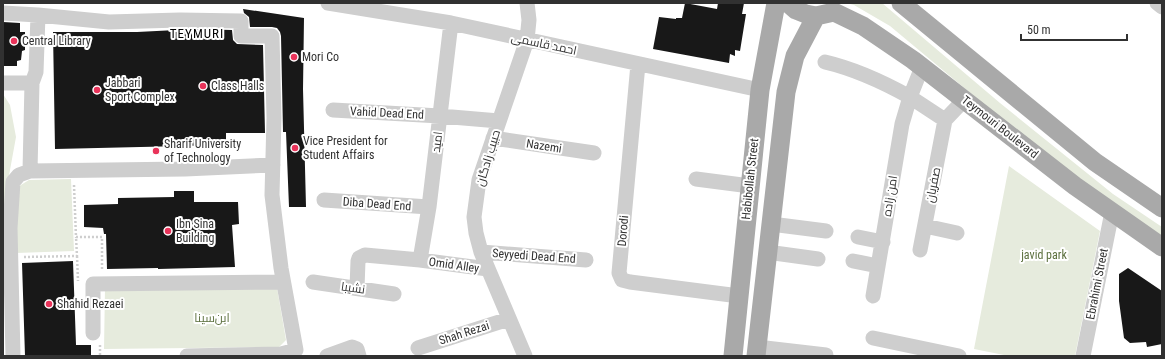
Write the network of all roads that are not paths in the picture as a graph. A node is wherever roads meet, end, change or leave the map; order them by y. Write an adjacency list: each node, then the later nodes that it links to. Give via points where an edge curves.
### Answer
1 (328, 3): 11 (street, احمد قاسمی)
2 (527, 3): 12 (street, حبیب زادگان)
3 (776, 3): 18 (main road, Habibollah Street)
4 (788, 3): 9 (main road, Teymouri Boulevard, via 806,14)
5 (901, 3): 35 (main road, via 1095,162)
6 (1157, 3): 7 (street)
7 (1162, 7)
8 (3, 13): 10 (street)
9 (825, 14): 15 (main road, Teymouri Boulevard, via 863,26); 28 (main road, via 795,56 791,68)
10 (38, 15): 17 (street, via 36,72); 29 (street, via 109,22 241,21 241,36 272,36)
11 (451, 23): 12 (street, احمد قاسمی); 22 (street, امید)
12 (527, 40): 14 (street, احمد قاسمی); 23 (street, حبیب زادگان)
13 (825, 62): 19 (street, via 872,78)
14 (638, 64): 18 (street, احمد قاسمی); 57 (street, Dorodi, via 619,273 622,280)
15 (922, 67): 19 (street, امن زاده); 20 (main road, Teymouri Boulevard)
16 (3, 83): 17 (street)
17 (32, 83): 30 (street)
18 (760, 90): 27 (main road, Habibollah Street)
19 (910, 97): 24 (street); 42 (street, امن زاده, via 902,124)
20 (965, 99): 24 (street); 36 (main road, Teymouri Boulevard)
21 (333, 110): 22 (street, Vahid Dead End)
22 (440, 116): 23 (street, Vahid Dead End); 34 (street, امید)
23 (499, 120): 25 (street, حبیب زادگان)
24 (945, 120): 38 (street, صفریان)
25 (493, 138): 26 (street, Nazemi); 45 (street, حبیب زادگان, via 479,180 474,217)
26 (594, 153)
27 (752, 161): 28 (main road); 32 (main road, Habibollah Street)
28 (778, 164): 37 (main road)
29 (273, 165): 30 (street); 53 (street, via 272,195)
30 (30, 171): 59 (street, via 19,175 13,182)
31 (696, 179): 32 (street)
32 (750, 186): 57 (main road, Habibollah Street)
33 (324, 200): 34 (street, Diba Dead End)
34 (429, 208): 48 (street, امید)
35 (1162, 208)
36 (1112, 212): 43 (main road, Teymouri Boulevard); 74 (street, Ebrahimi Street)
37 (771, 224): 39 (street); 46 (main road)
38 (925, 226): 40 (street); 44 (street, صفریان)
39 (826, 231)
40 (957, 233)
41 (858, 237): 42 (street)
42 (883, 242): 51 (street, امن زاده)
43 (1162, 247)
44 (920, 250)
45 (481, 252): 49 (street, Seyyedi Dead End); 52 (street, حبیب زادگان)
46 (768, 252): 47 (street); 64 (main road)
47 (818, 259)
48 (420, 260): 52 (street, Omid Alley); 55 (street, Omid Alley, via 364,255 358,262)
49 (586, 260)
50 (853, 261): 51 (street)
51 (878, 266): 58 (street, امن زاده)
52 (488, 270): 60 (street, حبیب زادگان)
53 (283, 282): 61 (street, via 93,284); 66 (street)
54 (313, 282): 55 (street, نشیبا)
55 (357, 288): 56 (street, نشیبا)
56 (394, 294)
57 (739, 296): 72 (main road, Habibollah Street)
58 (873, 296)
59 (8, 298): 68 (street)
60 (509, 319): 63 (street, Shah Rezai); 71 (street, حبیب زادگان)
61 (93, 333)
62 (873, 338): 73 (street)
63 (418, 348)
64 (756, 352): 67 (street)
65 (358, 353): 70 (street, via 352,347)
66 (289, 354): 69 (street)
67 (826, 355)
68 (13, 356)
69 (187, 356)
70 (327, 356)
71 (526, 356)
72 (733, 356)
73 (959, 356)
74 (1083, 356)

